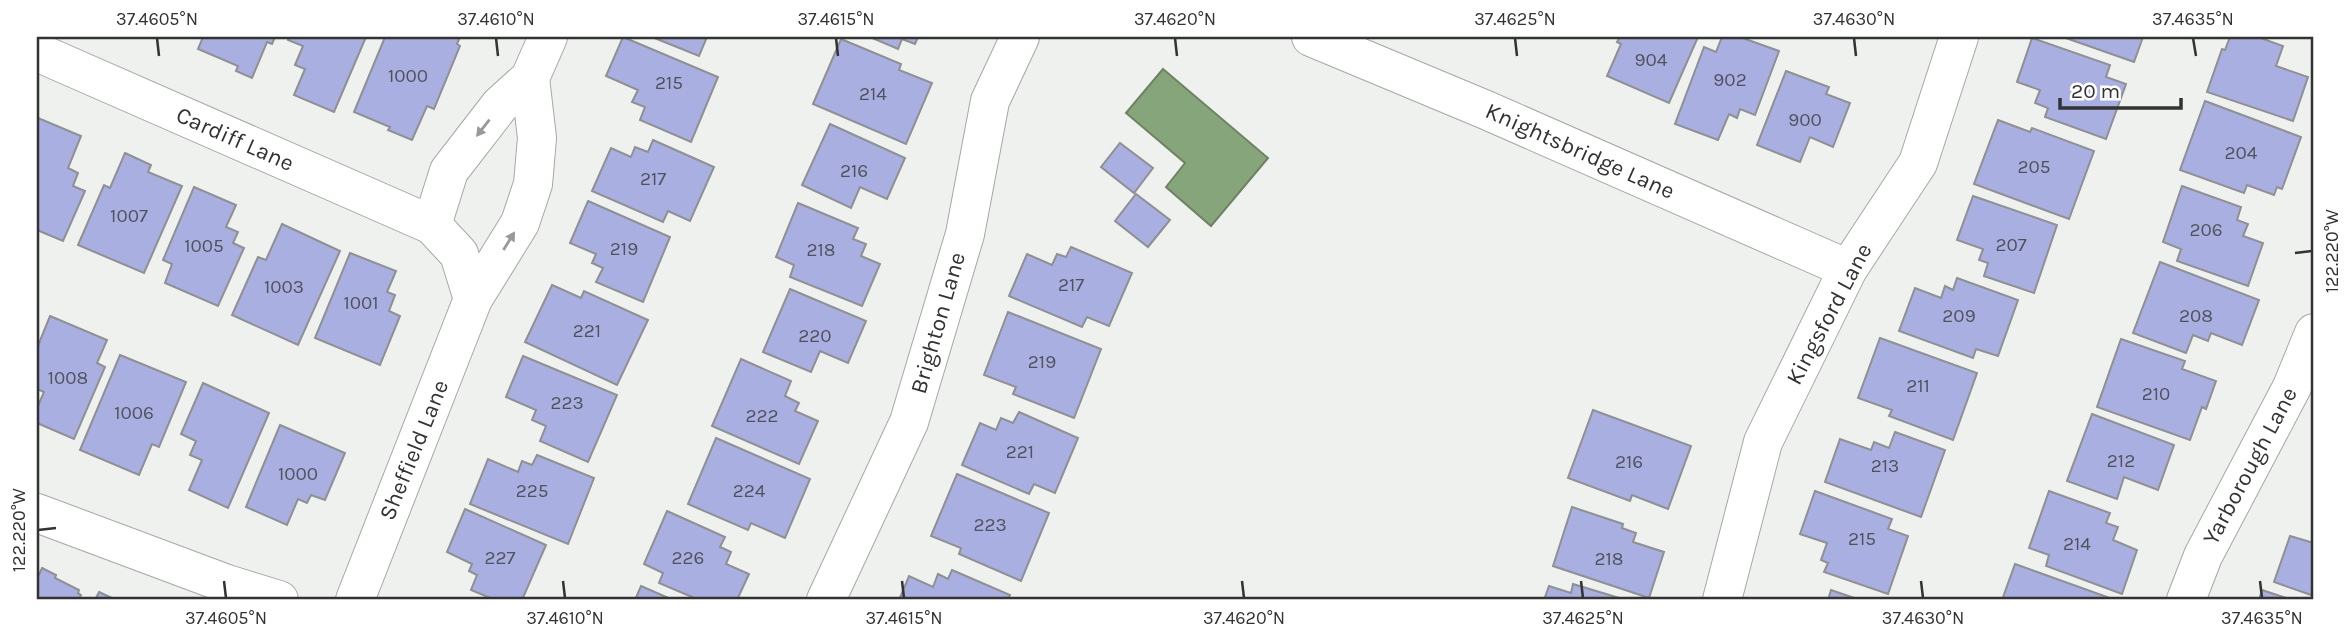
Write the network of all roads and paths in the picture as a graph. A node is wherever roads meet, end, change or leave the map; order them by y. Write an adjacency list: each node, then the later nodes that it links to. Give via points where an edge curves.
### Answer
1 (548, 37): 6 (street)
2 (1020, 37): 14 (street, Brighton Lane, via 990,101 965,234 909,422)
3 (1311, 37): 8 (street, Knightsbridge Lane)
4 (1959, 37): 8 (street, Kingsford Lane, via 1918,163)
5 (37, 52): 7 (street, Cardiff Lane)
6 (530, 78): 7 (street, one-way to 7, via 500,105 449,171); 9 (street, Sheffield Lane, one-way to 6, via 520,223 533,184 537,138)
7 (432, 225): 9 (street, via 459,254)
8 (1848, 269): 15 (street, Kingsford Lane, via 1763,442)
9 (473, 299): 13 (street, Sheffield Lane)
10 (2314, 333): 16 (street, Yarborough Lane, via 2292,387 2203,556)
11 (37, 513): 12 (street)
12 (279, 600)
13 (355, 600)
14 (826, 600)
15 (1722, 600)
16 (2186, 600)

